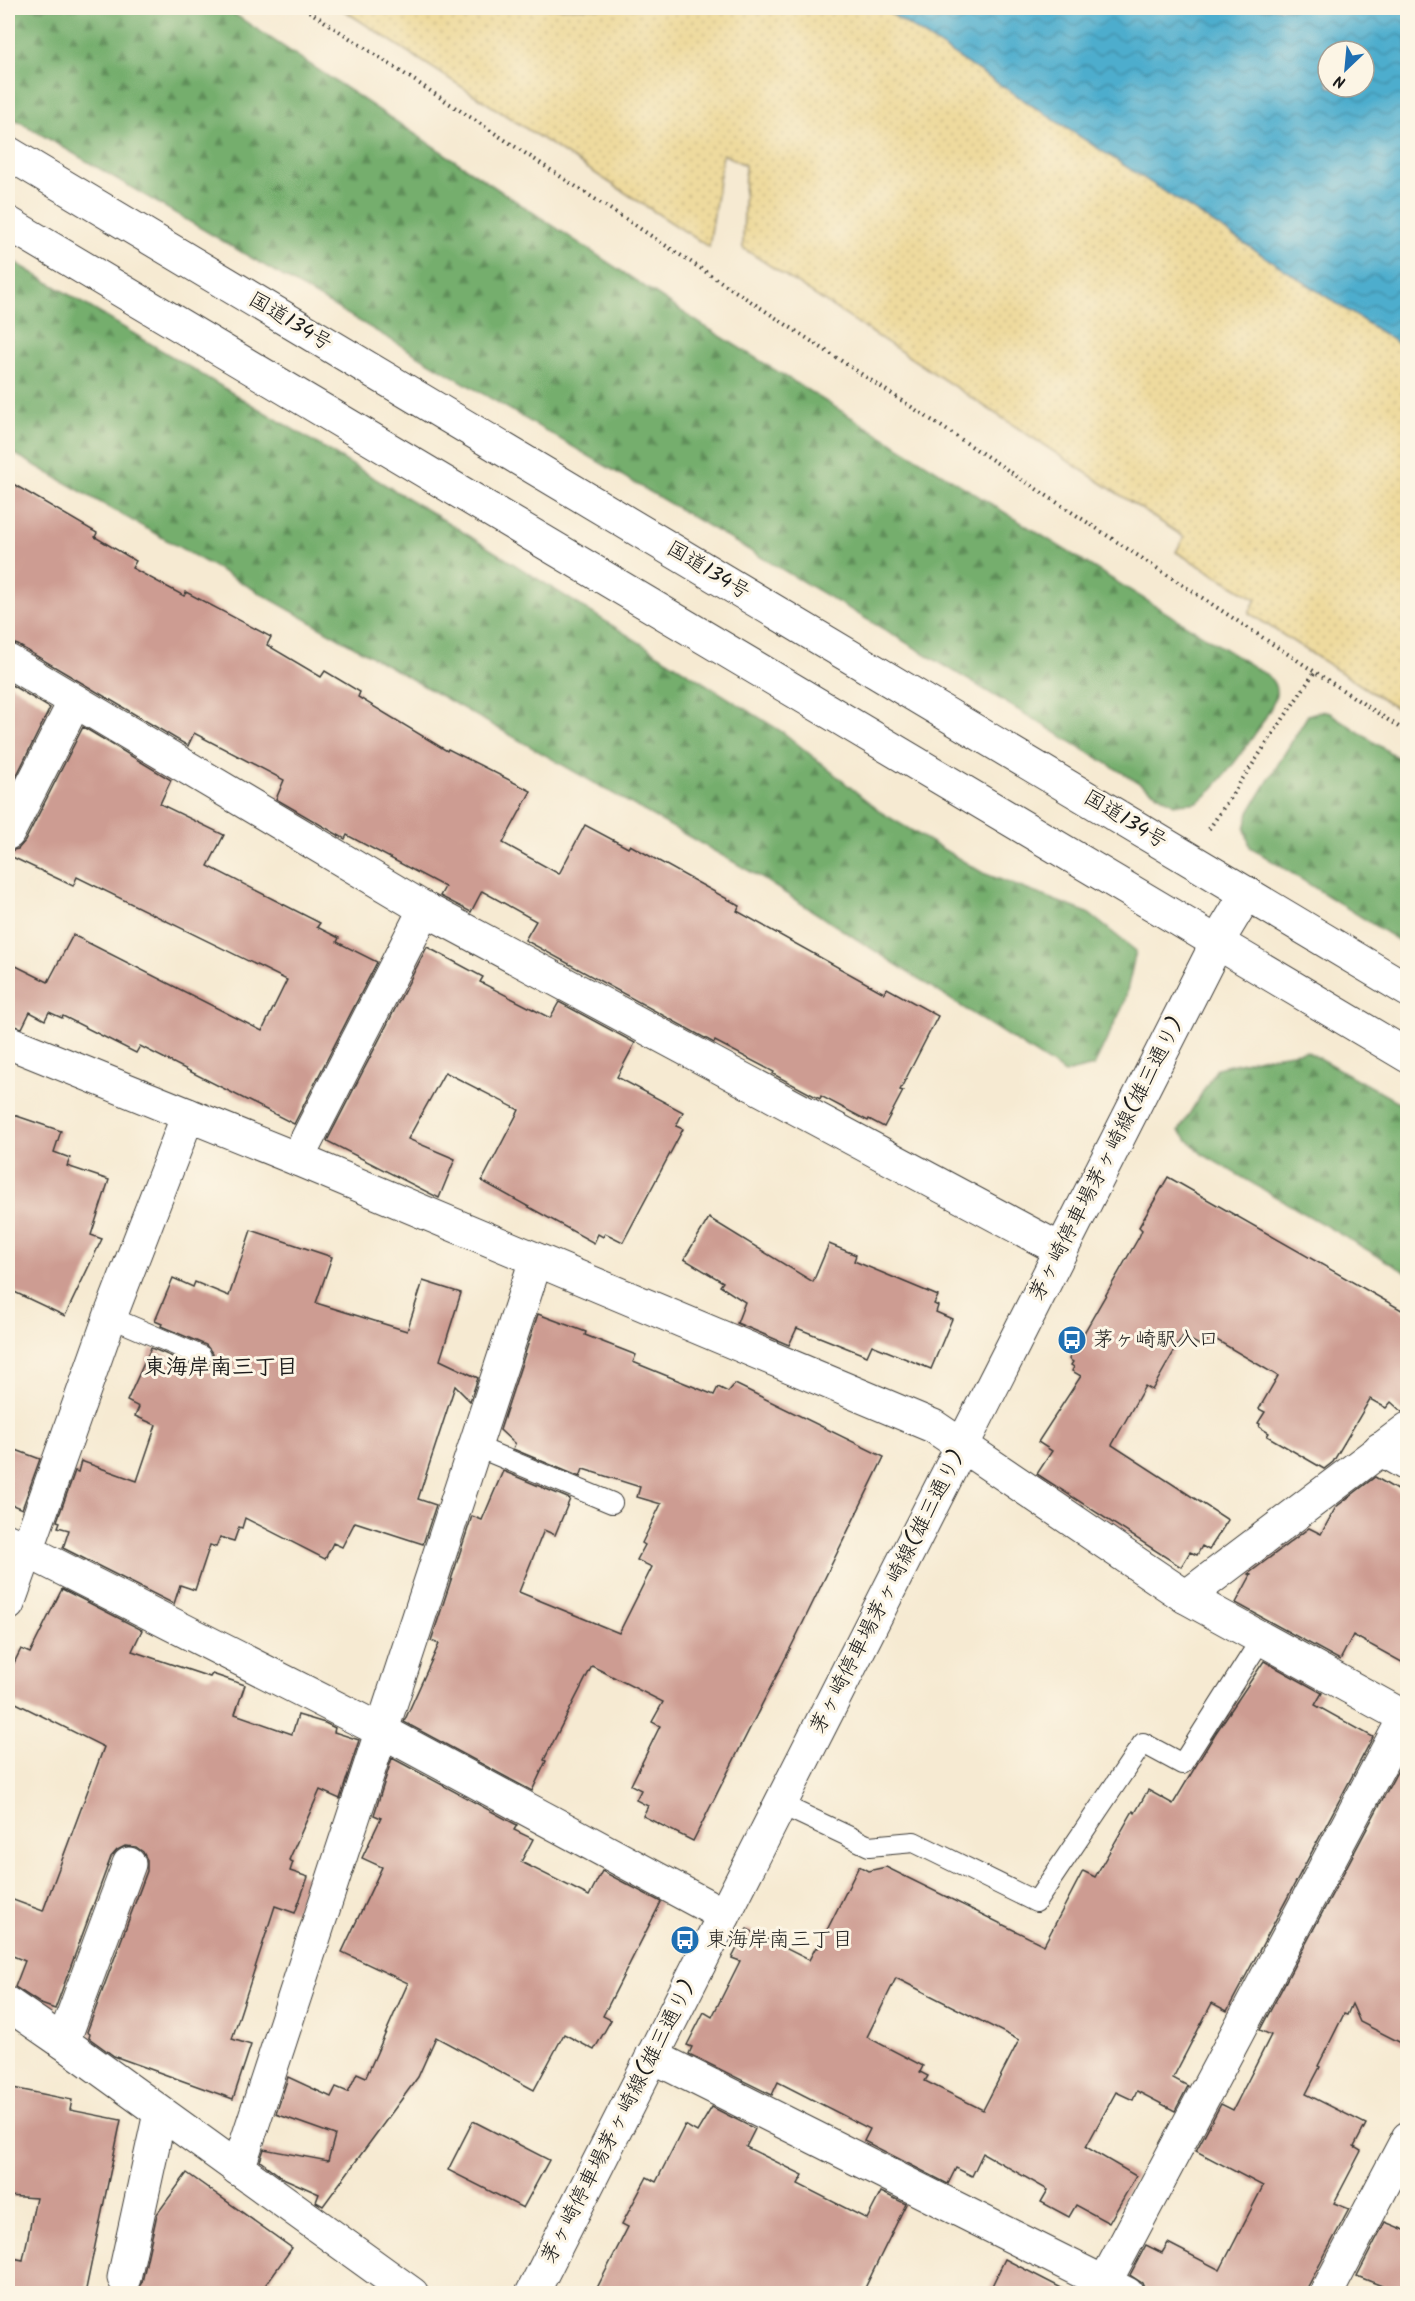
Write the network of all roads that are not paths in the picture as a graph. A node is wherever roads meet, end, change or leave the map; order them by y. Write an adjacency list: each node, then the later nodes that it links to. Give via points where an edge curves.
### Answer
1 (8, 153): 6 (main road, 国道134号)
2 (8, 223): 8 (main road)
3 (8, 661): 4 (main road)
4 (75, 701): 5 (main road); 7 (main road)
5 (8, 833)
6 (1247, 893): 8 (main road, 茅ヶ崎停車場茅ヶ崎線(雄三通り)); 9 (main road, 国道134号)
7 (425, 909): 13 (main road); 14 (main road)
8 (1218, 941): 11 (main road); 14 (main road, 茅ヶ崎停車場茅ヶ崎線(雄三通り))
9 (1407, 990)
10 (8, 1042): 12 (main road)
11 (1407, 1056)
12 (188, 1114): 13 (main road); 16 (main road)
13 (297, 1159): 15 (main road)
14 (1061, 1250): 20 (main road, 茅ヶ崎停車場茅ヶ崎線(雄三通り))
15 (536, 1260): 19 (main road); 20 (main road, via 933,1426)
16 (110, 1317): 17 (lane); 23 (main road)
17 (201, 1356)
18 (1407, 1429): 21 (main road)
19 (475, 1446): 22 (lane); 28 (main road)
20 (962, 1446): 24 (main road); 29 (main road, 茅ヶ崎停車場茅ヶ崎線(雄三通り))
21 (1394, 1457): 24 (main road)
22 (612, 1503)
23 (17, 1546): 25 (main road); 28 (main road)
24 (1186, 1597): 26 (main road)
25 (8, 1604)
26 (1262, 1638): 27 (main road); 29 (lane, via 1182,1764 1143,1743 1036,1902 914,1842 869,1846)
27 (1406, 1718): 40 (main road)
28 (382, 1731): 31 (main road); 37 (main road)
29 (780, 1804): 31 (main road, 茅ヶ崎停車場茅ヶ崎線(雄三通り))
30 (129, 1864): 33 (main road)
31 (724, 1914): 34 (main road, 茅ヶ崎停車場茅ヶ崎線(雄三通り))
32 (8, 2004): 33 (main road)
33 (63, 2042): 35 (main road)
34 (652, 2056): 40 (main road); 42 (main road, 茅ヶ崎停車場茅ヶ崎線(雄三通り))
35 (160, 2113): 37 (main road); 39 (main road)
36 (1407, 2138): 38 (main road)
37 (238, 2169): 41 (main road)
38 (1400, 2171): 43 (main road)
39 (124, 2278)
40 (1116, 2288)
41 (412, 2294)
42 (532, 2294)
43 (1326, 2294)

